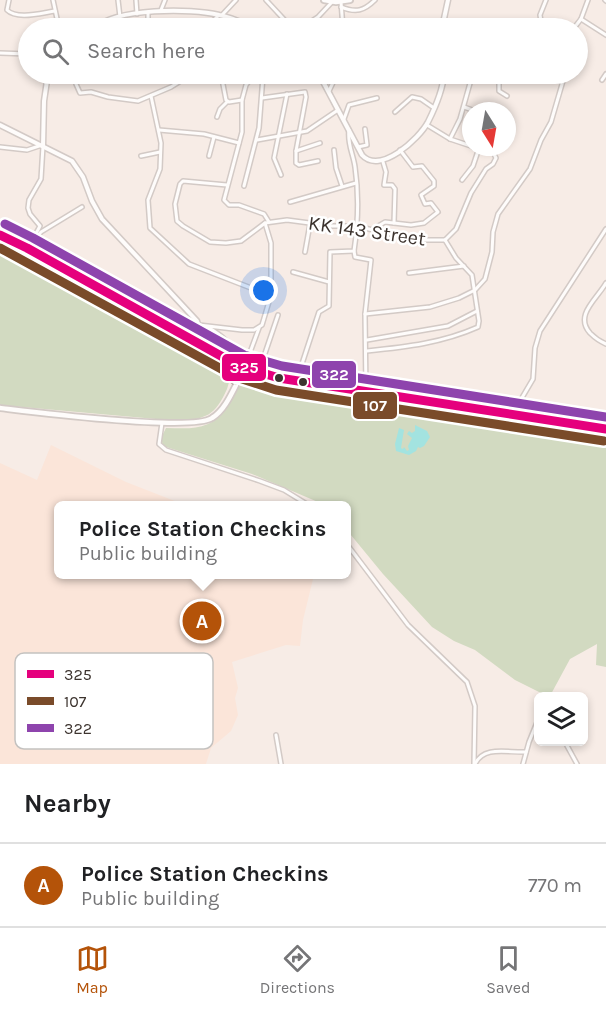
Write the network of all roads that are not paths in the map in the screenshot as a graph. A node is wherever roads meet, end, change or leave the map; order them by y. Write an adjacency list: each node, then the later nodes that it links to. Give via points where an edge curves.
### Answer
1 (9, 0): 17 (street, via 7,10 11,13)
2 (53, 0): 17 (street)
3 (118, 0): 21 (street)
4 (135, 0): 19 (street)
5 (165, 0): 16 (street)
6 (236, 0): 20 (street)
7 (266, 0): 27 (street)
8 (324, 0): 14 (main road)
9 (350, 0): 15 (main road)
10 (375, 0): 15 (street, via 359,11)
11 (448, 0): 30 (street)
12 (546, 0): 31 (street)
13 (588, 0): 32 (street)
14 (332, 2): 15 (main road); 28 (street)
15 (341, 5): 29 (street)
16 (161, 10): 18 (street); 20 (street)
17 (55, 11): 22 (street)
18 (148, 12): 19 (street); 24 (street)
19 (137, 14): 21 (street)
20 (220, 15): 25 (street); 26 (street)
21 (120, 17): 23 (street)
22 (57, 18)
23 (117, 18)
24 (148, 18)
25 (217, 18)
26 (228, 18)
27 (283, 18)
28 (317, 18)
29 (342, 18)
30 (444, 18)
31 (540, 18)
32 (581, 18)
33 (588, 23): 34 (street)
34 (606, 35)
35 (0, 53): 36 (street)
36 (18, 54)
37 (606, 74): 38 (street)
38 (602, 80)
39 (47, 84): 79 (street)
40 (76, 84): 53 (street, via 80,93 134,101)
41 (176, 84): 53 (street)
42 (222, 84): 58 (street)
43 (247, 84): 57 (street)
44 (263, 84): 55 (street)
45 (325, 84): 51 (street)
46 (332, 84): 51 (street)
47 (441, 84): 60 (street)
48 (470, 84): 59 (street)
49 (499, 84): 54 (street, via 499,91)
50 (562, 84): 117 (street, via 551,122 530,169 498,214 489,269)
51 (328, 91): 61 (street)
52 (287, 94): 55 (street); 71 (street, via 306,93); 72 (street)
53 (151, 96): 70 (street)
54 (507, 96)
55 (262, 98): 74 (street)
56 (377, 98): 65 (street, via 349,105)
57 (242, 100): 58 (street); 76 (street)
58 (227, 102): 64 (street)
59 (465, 102)
60 (434, 108): 62 (street, via 412,97); 67 (street)
61 (338, 110): 65 (street); 71 (street)
62 (395, 112)
63 (462, 112): 75 (street)
64 (217, 117)
65 (344, 119): 68 (street)
66 (0, 124): 79 (street)
67 (427, 124): 75 (street); 83 (street)
68 (349, 128): 81 (street); 94 (street)
69 (365, 129): 81 (street, via 367,145)
70 (159, 130): 73 (street); 85 (street)
71 (300, 133): 72 (street); 84 (street)
72 (279, 136): 74 (street); 92 (street, via 274,161)
73 (214, 137): 76 (street); 87 (street)
74 (257, 140): 96 (street)
75 (450, 140): 78 (street)
76 (239, 143): 95 (street)
77 (320, 143): 84 (street)
78 (462, 144)
79 (42, 146): 80 (street, via 27,150); 107 (street, via 42,179 29,200 29,211 40,226); 122 (street, via 72,160 102,219)
80 (0, 147)
81 (358, 147): 91 (street, via 369,161)
82 (334, 150): 97 (street)
83 (400, 150): 91 (street); 101 (street, via 411,165 422,166 434,181 434,186 421,196 424,203 431,203 438,212 424,223)
84 (296, 151): 90 (street, via 297,164)
85 (160, 152): 86 (street); 118 (street, via 160,169 148,200 148,220 153,232 189,264 251,288)
86 (141, 156)
87 (209, 156)
88 (476, 156): 93 (street)
89 (495, 156): 108 (street, via 471,193 456,228)
90 (318, 161)
91 (383, 162): 101 (street, via 384,185 394,189)
92 (281, 175)
93 (462, 180)
94 (356, 183): 97 (street); 103 (street)
95 (227, 185): 100 (street, via 225,204 264,214); 100 (street, via 183,181 175,204 177,221 210,242 236,242)
96 (244, 186)
97 (342, 187): 98 (street)
98 (290, 202)
99 (82, 207): 107 (street)
100 (267, 223): 102 (street, KK 143 Street, via 287,220); 118 (street)
101 (394, 223): 105 (street, via 385,222)
102 (310, 224): 103 (street, KK 143 Street); 111 (street)
103 (356, 226): 105 (street, KK 143 Street); 110 (street)
104 (606, 229): 138 (street, via 540,331 533,379)
105 (368, 230): 108 (street, KK 143 Street, via 416,240)
106 (0, 235): 109 (highway)
107 (33, 239): 109 (street)
108 (445, 240): 112 (street)
109 (27, 248): 128 (highway)
110 (354, 251): 115 (street, via 330,252); 120 (street, via 356,257 371,260)
111 (305, 252)
112 (464, 266): 114 (street); 117 (street, via 472,275)
113 (293, 272): 115 (street)
114 (409, 273)
115 (329, 282): 135 (street, via 329,306 319,312)
116 (606, 283): 129 (street, via 583,320 586,328)
117 (475, 290): 119 (street); 120 (street, via 430,307)
118 (271, 291): 124 (street)
119 (477, 311): 127 (street, via 448,326); 130 (street, via 478,327 454,338)
120 (365, 314): 127 (street)
121 (278, 315): 133 (street)
122 (199, 325): 123 (street); 128 (street)
123 (206, 326): 125 (street); 126 (street)
124 (259, 328): 125 (street); 132 (street)
125 (227, 329): 126 (street)
126 (225, 339): 131 (street, via 231,350)
127 (367, 340): 130 (street)
128 (192, 341): 131 (highway)
129 (606, 344)
130 (367, 351): 136 (street)
131 (226, 359): 132 (highway); 134 (highway)
132 (242, 367): 133 (highway); 134 (main road)
133 (257, 372): 134 (highway); 135 (highway)
134 (235, 381): 140 (main road, via 225,404 211,420)
135 (297, 381): 136 (highway)
136 (366, 391): 138 (highway)
137 (0, 408): 140 (main road)
138 (512, 414): 139 (highway)
139 (560, 422): 141 (highway); 142 (street)
140 (162, 423): 143 (street, via 159,444 166,450 252,477)
141 (606, 429)
142 (558, 434)
143 (302, 501)
144 (351, 550): 150 (street, via 408,625 467,682 475,706)
145 (534, 731): 148 (street)
146 (276, 735): 149 (street)
147 (568, 746): 152 (street)
148 (526, 752): 150 (street, via 487,752); 151 (street)
149 (281, 764)
150 (474, 764)
151 (523, 764)
152 (577, 764)

